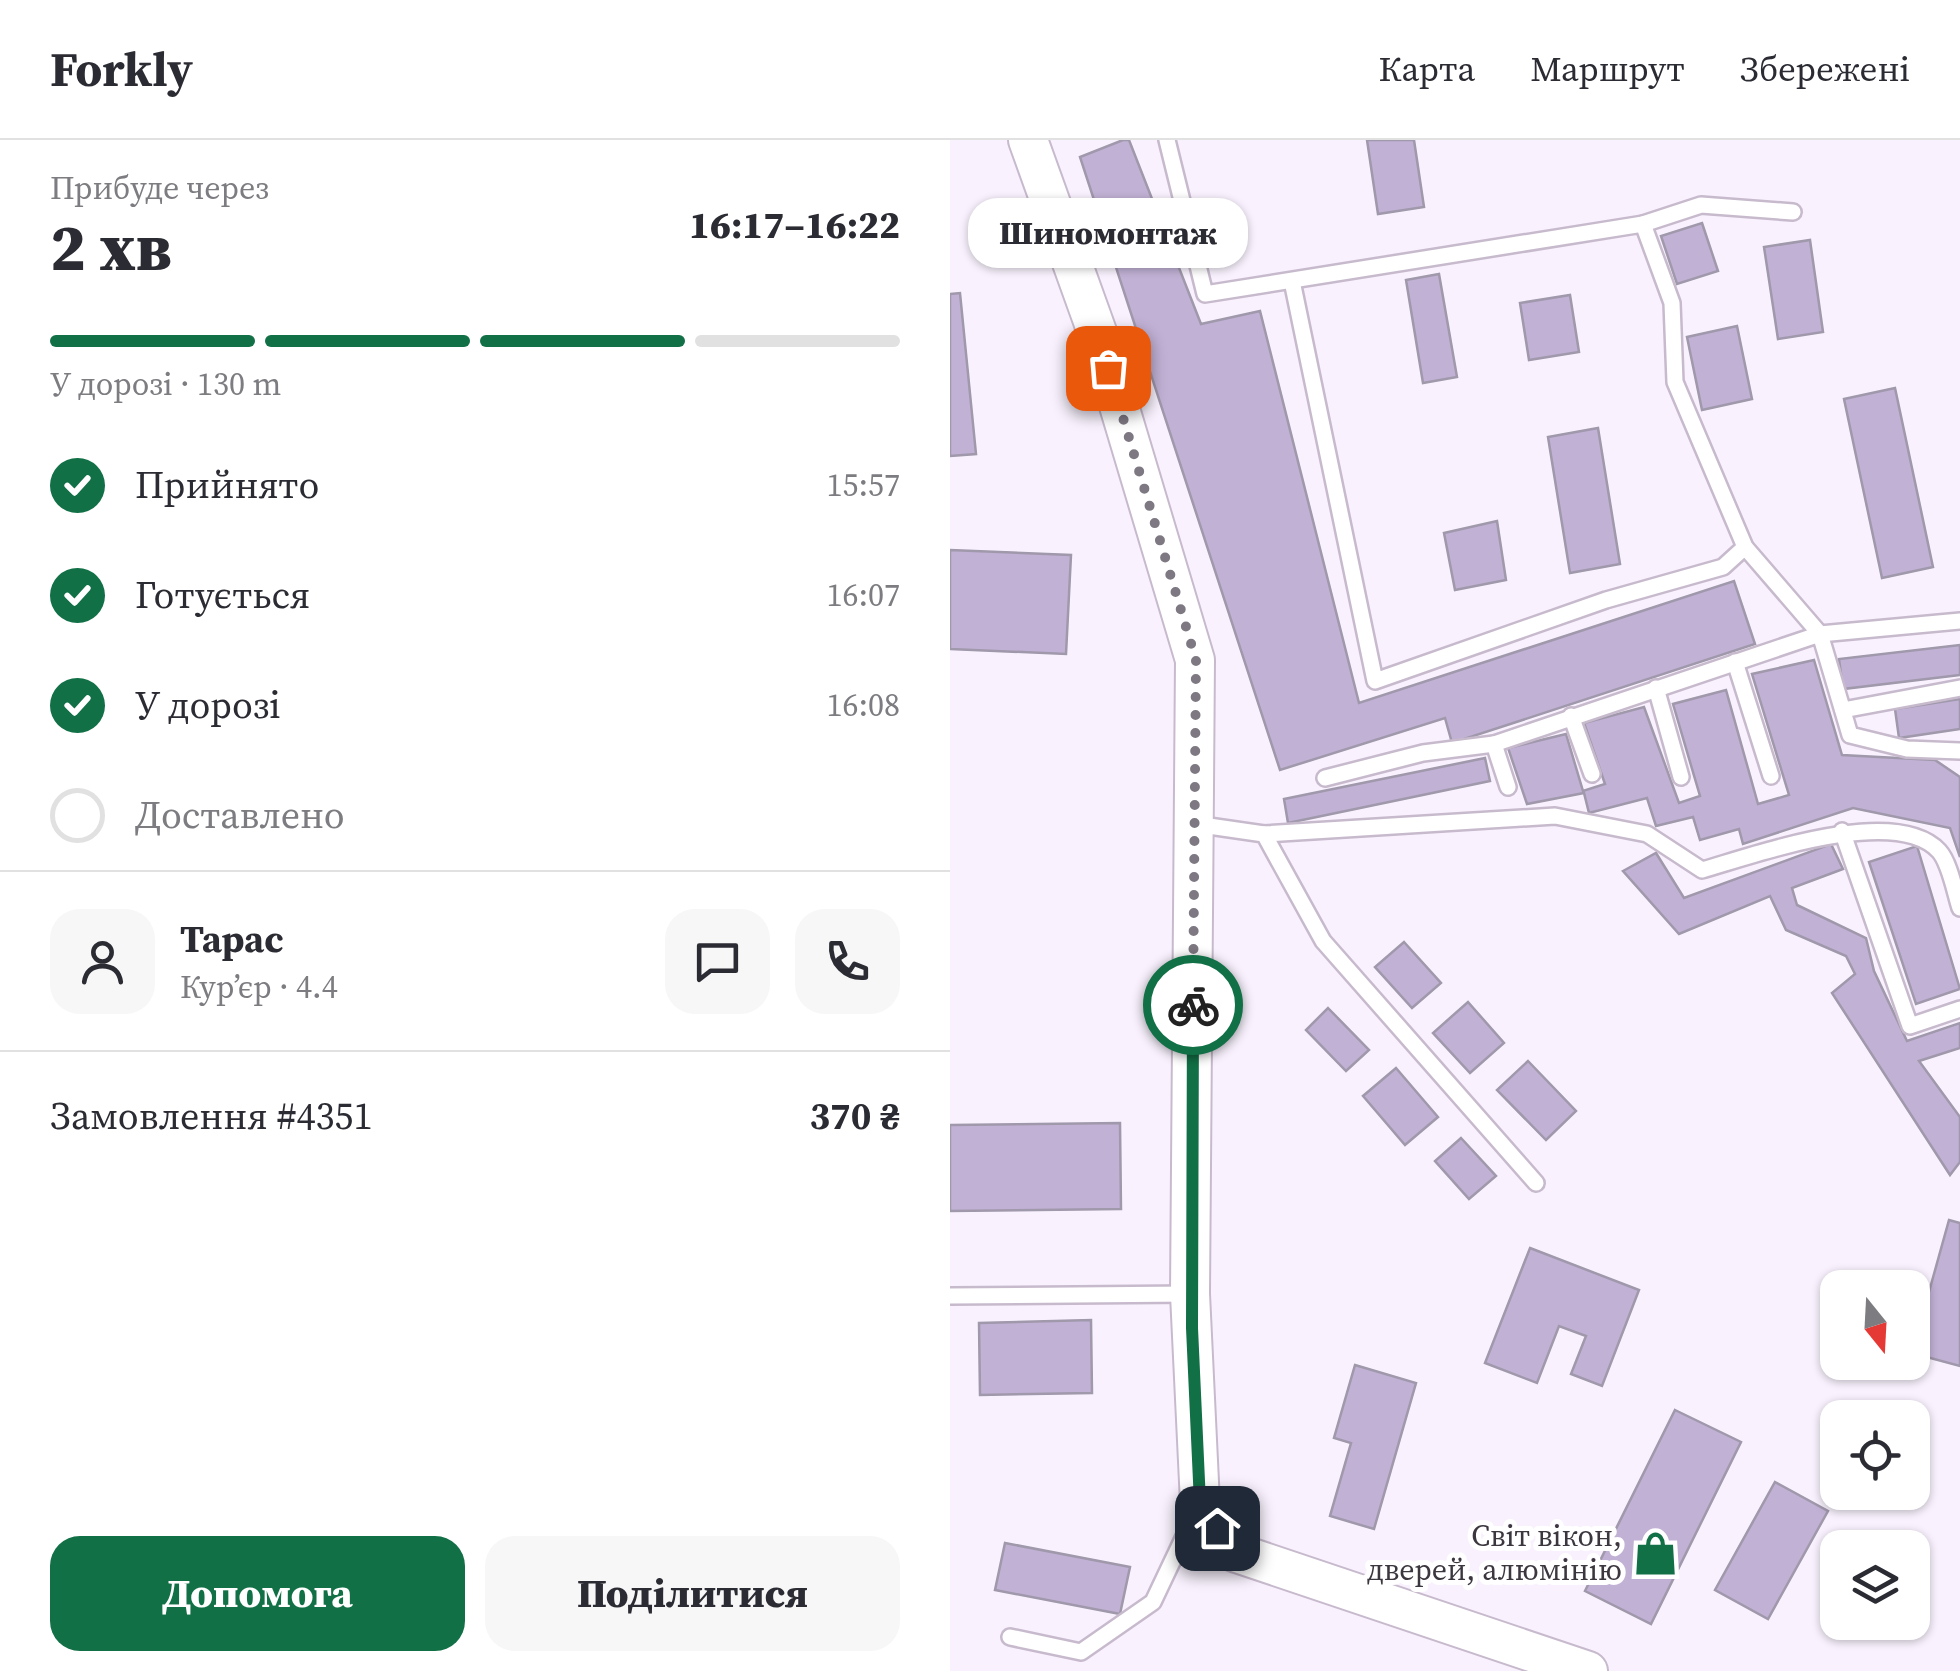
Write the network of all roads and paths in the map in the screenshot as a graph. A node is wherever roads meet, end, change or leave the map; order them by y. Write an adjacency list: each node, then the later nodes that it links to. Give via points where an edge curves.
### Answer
1 (1028, 140): 21 (street, via 1096,332 1196,660)
2 (1167, 140): 5 (lane, via 1205,294)
3 (1793, 212): 4 (lane, via 1701,205)
4 (1643, 224): 5 (lane); 6 (lane, via 1672,303 1675,382)
5 (1292, 281): 6 (lane, via 1376,681 1722,567)
6 (1745, 547): 8 (lane)
7 (1960, 621): 8 (lane)
8 (1820, 634): 9 (lane); 12 (lane)
9 (1735, 662): 10 (lane); 17 (lane)
10 (1656, 688): 13 (lane); 19 (lane)
11 (1960, 688): 12 (lane)
12 (1843, 710): 15 (lane, via 1850,735)
13 (1571, 716): 14 (lane); 16 (lane)
14 (1494, 744): 18 (lane, via 1423,753); 20 (lane)
15 (1960, 751)
16 (1592, 774)
17 (1771, 776)
18 (1325, 778)
19 (1682, 778)
20 (1508, 786)
21 (1195, 824): 23 (lane); 27 (street)
22 (1842, 831): 23 (lane, via 1702,870 1647,834 1555,816); 24 (lane, via 1915,836 1940,852); 25 (lane, via 1910,1026)
23 (1264, 834): 26 (lane, via 1323,941)
24 (1960, 908)
25 (1960, 1009)
26 (1536, 1183)
27 (1190, 1294): 28 (lane); 29 (street)
28 (950, 1296)
29 (1200, 1503): 30 (lane, via 1154,1602 1081,1652); 31 (street, via 1234,1552)
30 (1010, 1637)
31 (1588, 1671)

